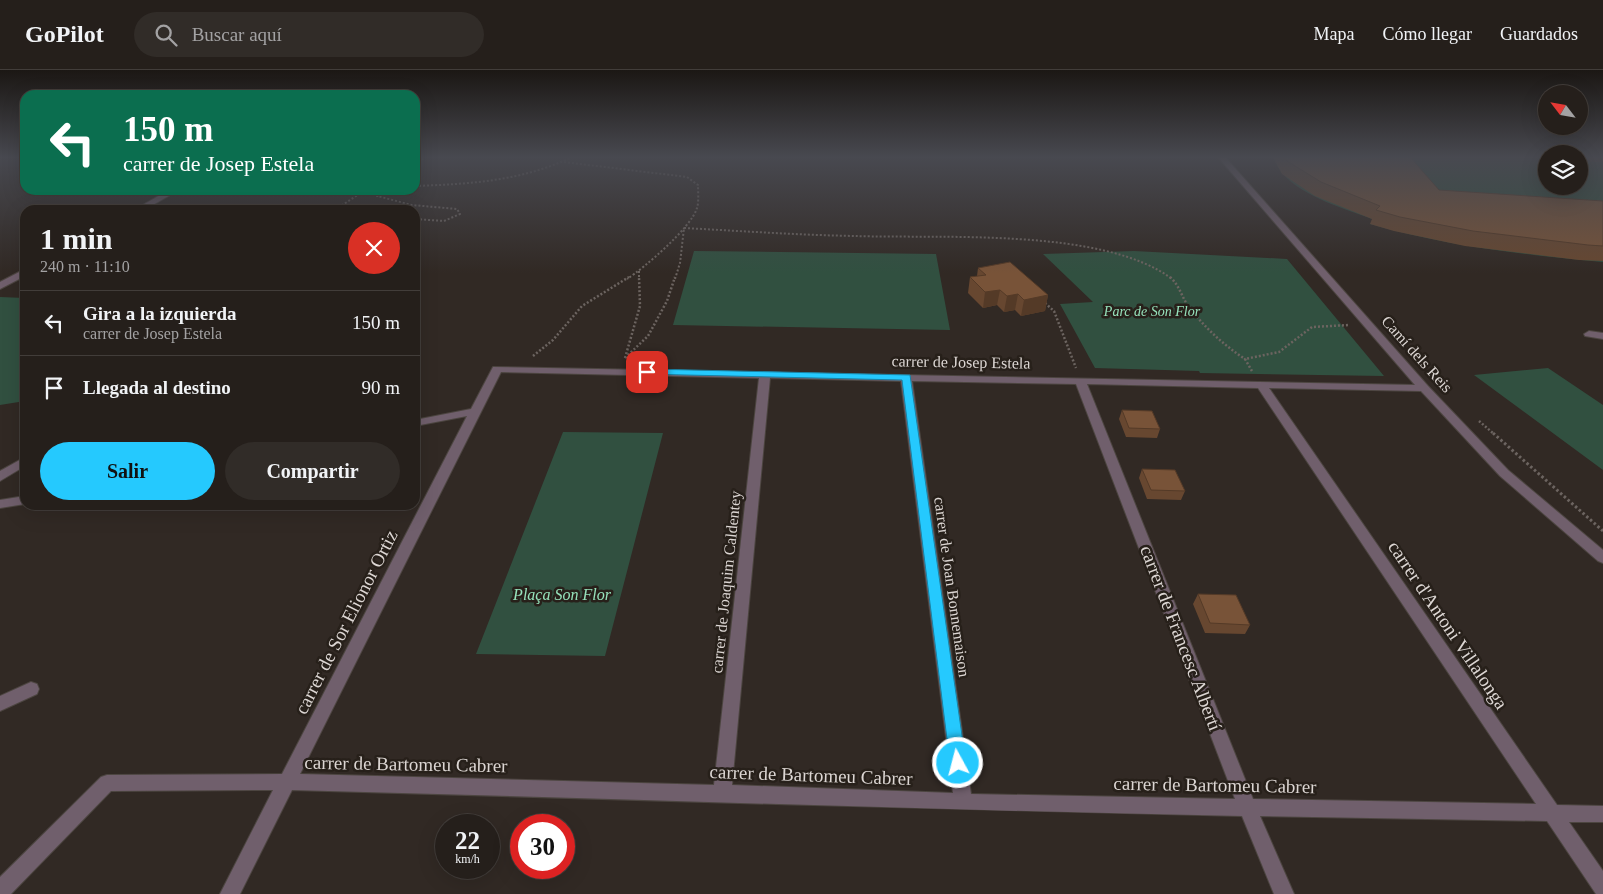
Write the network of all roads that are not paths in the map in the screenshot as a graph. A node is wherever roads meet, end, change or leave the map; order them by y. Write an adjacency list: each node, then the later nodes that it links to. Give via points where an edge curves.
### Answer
1 (165, 195): 3 (street)
2 (1255, 195): 13 (street, Camí dels Reis)
3 (147, 205)
4 (20, 275): 5 (street)
5 (0, 286)
6 (1589, 334): 7 (street)
7 (1603, 336)
8 (498, 369): 9 (street, carrer de Josep Estela); 14 (street, carrer de Sor Elionor Ortiz)
9 (765, 374): 10 (street, carrer de Josep Estela); 24 (street, carrer de Joaquim Caldentey)
10 (906, 377): 11 (street, carrer de Josep Estela); 25 (street, carrer de Joan Bonnemaison)
11 (1080, 381): 12 (street, carrer de Josep Estela); 26 (street, carrer de Francesc Albertí)
12 (1261, 384): 13 (street, carrer de Josep Estela); 27 (street, carrer d'Antoni Villalonga)
13 (1424, 388): 20 (street, Camí dels Reis, via 1504,473)
14 (476, 411): 15 (street); 23 (street, carrer de Sor Elionor Ortiz)
15 (420, 422)
16 (20, 464): 17 (street)
17 (0, 477)
18 (20, 501): 19 (street)
19 (0, 504)
20 (1603, 558)
21 (31, 689): 22 (street)
22 (0, 704)
23 (287, 782): 24 (street, carrer de Bartomeu Cabrer); 30 (street, carrer de Bartomeu Cabrer, via 107,783); 31 (street, carrer de Sor Elionor Ortiz)
24 (722, 793): 25 (street, carrer de Bartomeu Cabrer)
25 (963, 802): 26 (street, carrer de Bartomeu Cabrer)
26 (1247, 807): 27 (street, carrer de Bartomeu Cabrer); 32 (street, carrer de Francesc Albertí)
27 (1551, 812): 28 (street, carrer de Bartomeu Cabrer); 29 (street, carrer d'Antoni Villalonga)
28 (1603, 814)
29 (1603, 888)
30 (0, 891)
31 (230, 894)
32 (1284, 894)

